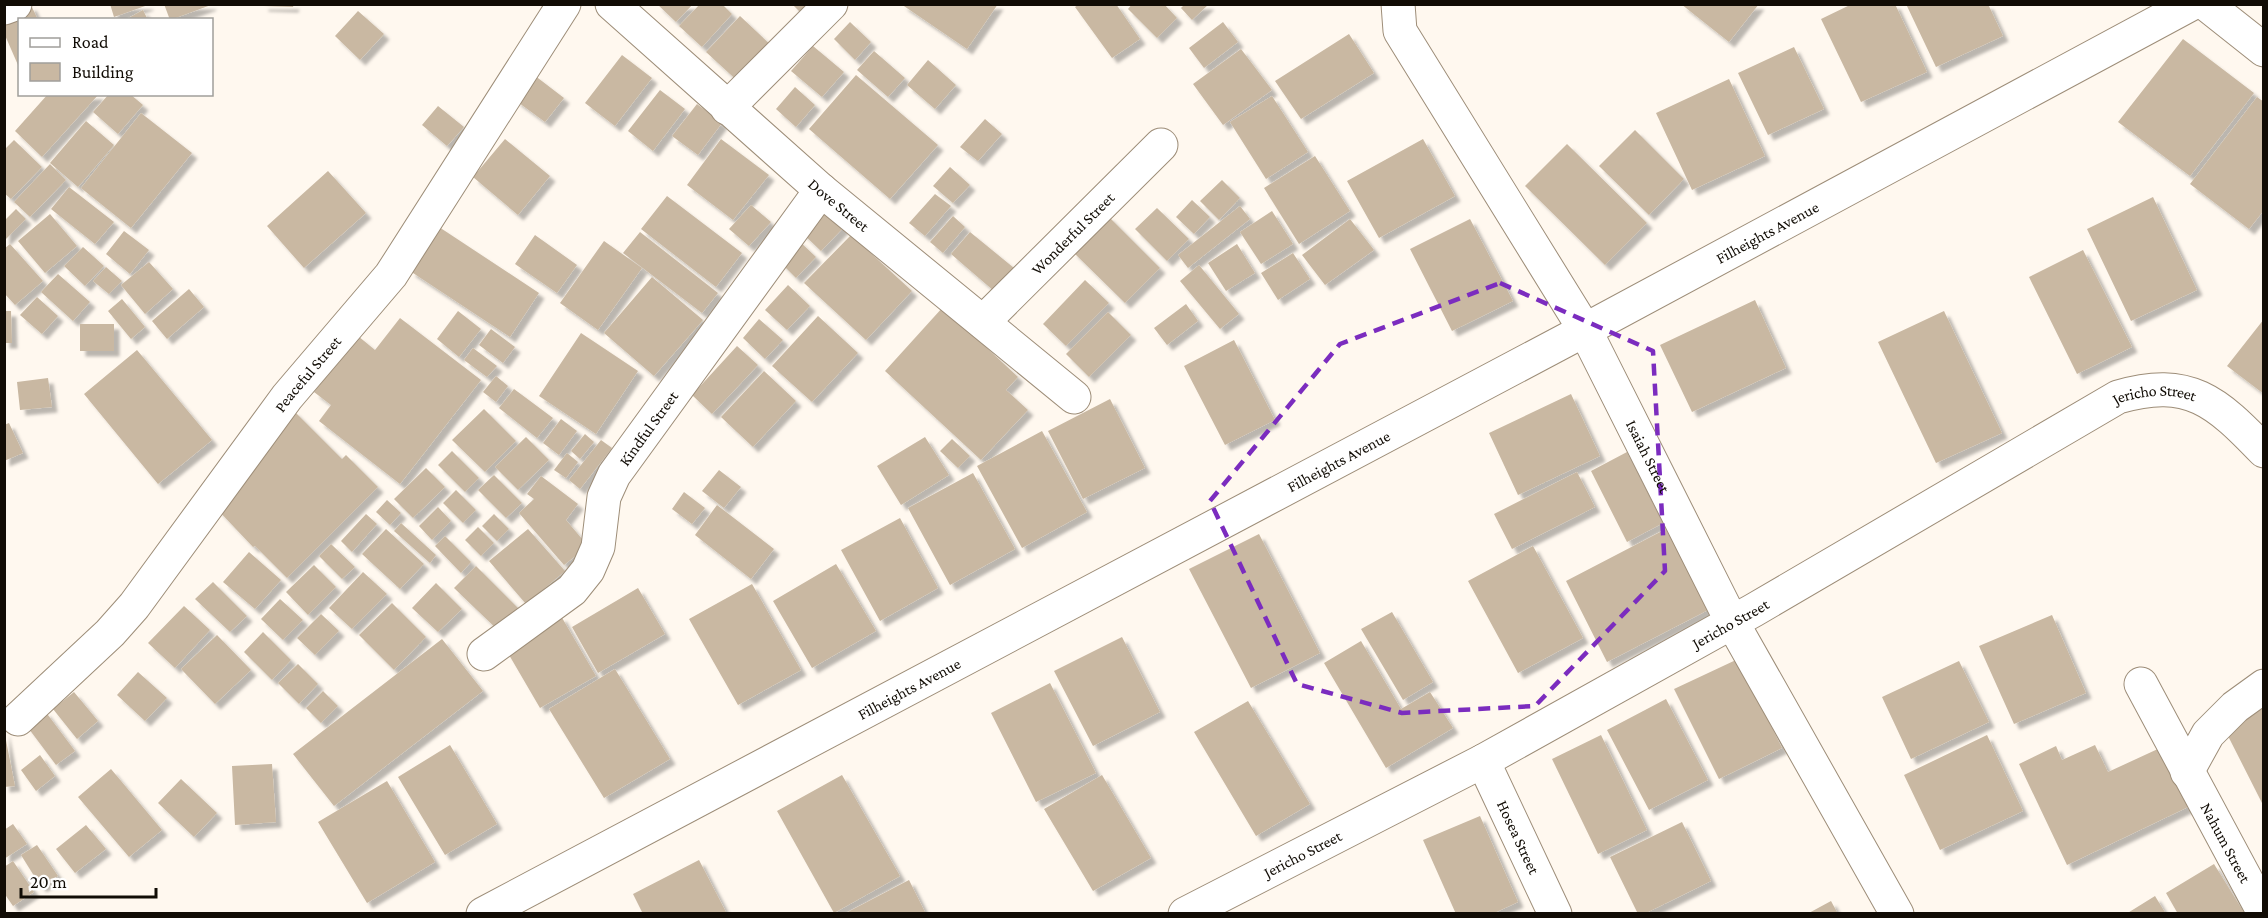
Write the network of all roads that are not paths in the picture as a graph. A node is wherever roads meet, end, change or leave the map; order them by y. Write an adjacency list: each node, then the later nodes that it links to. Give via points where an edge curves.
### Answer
1 (15, 4): 8 (street)
2 (564, 4): 21 (street, Peaceful Street, via 391,275 287,397 134,606)
3 (612, 4): 10 (street, Dove Street)
4 (831, 4): 10 (street)
5 (1398, 4): 14 (street, Isaiah Street, via 1400,31)
6 (2191, 4): 14 (street, Filheights Avenue)
7 (2206, 4): 9 (street)
8 (4, 8)
9 (2264, 50)
10 (727, 108): 12 (street, Dove Street)
11 (1161, 145): 13 (street, Wonderful Street)
12 (821, 190): 13 (street, Dove Street); 18 (street, Kindful Street, via 614,475 604,497 598,547 588,570 572,590)
13 (984, 322): 15 (street, Dove Street)
14 (1585, 330): 17 (street, Isaiah Street); 26 (street, Filheights Avenue)
15 (1074, 397)
16 (2264, 451): 17 (street, Jericho Street, via 2208,401 2176,389 2143,389 2118,397)
17 (1732, 622): 22 (street, Jericho Street); 29 (street, Isaiah Street)
18 (484, 654)
19 (2141, 684): 23 (street, Nahum Street)
20 (2264, 686): 23 (street, via 2208,734)
21 (18, 719)
22 (1483, 761): 24 (street, Jericho Street); 28 (street, Hosea Street)
23 (2187, 772): 25 (street, Nahum Street)
24 (1223, 905): 27 (street, Jericho Street)
25 (2264, 913)
26 (483, 914)
27 (1185, 914)
28 (1555, 914)
29 (1897, 914)

